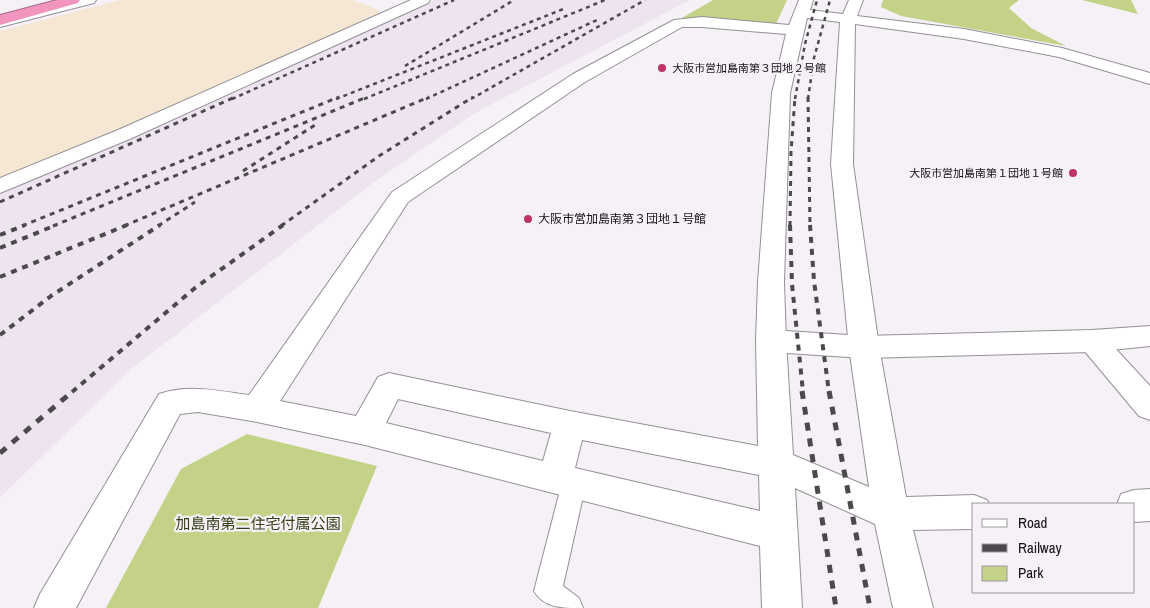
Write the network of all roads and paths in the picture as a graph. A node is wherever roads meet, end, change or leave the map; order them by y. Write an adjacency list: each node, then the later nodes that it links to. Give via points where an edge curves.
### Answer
1 (39, 0): 6 (highway)
2 (73, 0): 10 (highway)
3 (89, 0): 10 (street)
4 (423, 0): 8 (street)
5 (378, 3): 8 (street)
6 (0, 10)
7 (852, 10): 9 (street); 11 (street, via 1062,53); 16 (street, via 842,164)
8 (399, 11): 12 (street, via 125,134)
9 (801, 14): 14 (street, via 781,93); 18 (street, via 680,23 578,78 400,197)
10 (0, 21)
11 (1150, 79)
12 (0, 186)
13 (1150, 336): 15 (street)
14 (771, 340): 16 (street); 21 (street)
15 (1092, 341): 16 (street); 17 (street)
16 (864, 348): 26 (street)
17 (1150, 407)
18 (256, 409): 20 (street); 28 (street, via 198,400 170,403)
19 (570, 424): 20 (street, via 389,385); 21 (street); 22 (street)
20 (365, 431): 22 (street)
21 (777, 464): 26 (street); 27 (street)
22 (565, 481): 27 (street); 29 (lane, via 548,591)
23 (1150, 505): 24 (street)
24 (1135, 506)
25 (972, 512): 26 (street)
26 (892, 514): 31 (street)
27 (780, 533): 30 (street)
28 (54, 608)
29 (569, 608)
30 (782, 608)
31 (913, 608)

